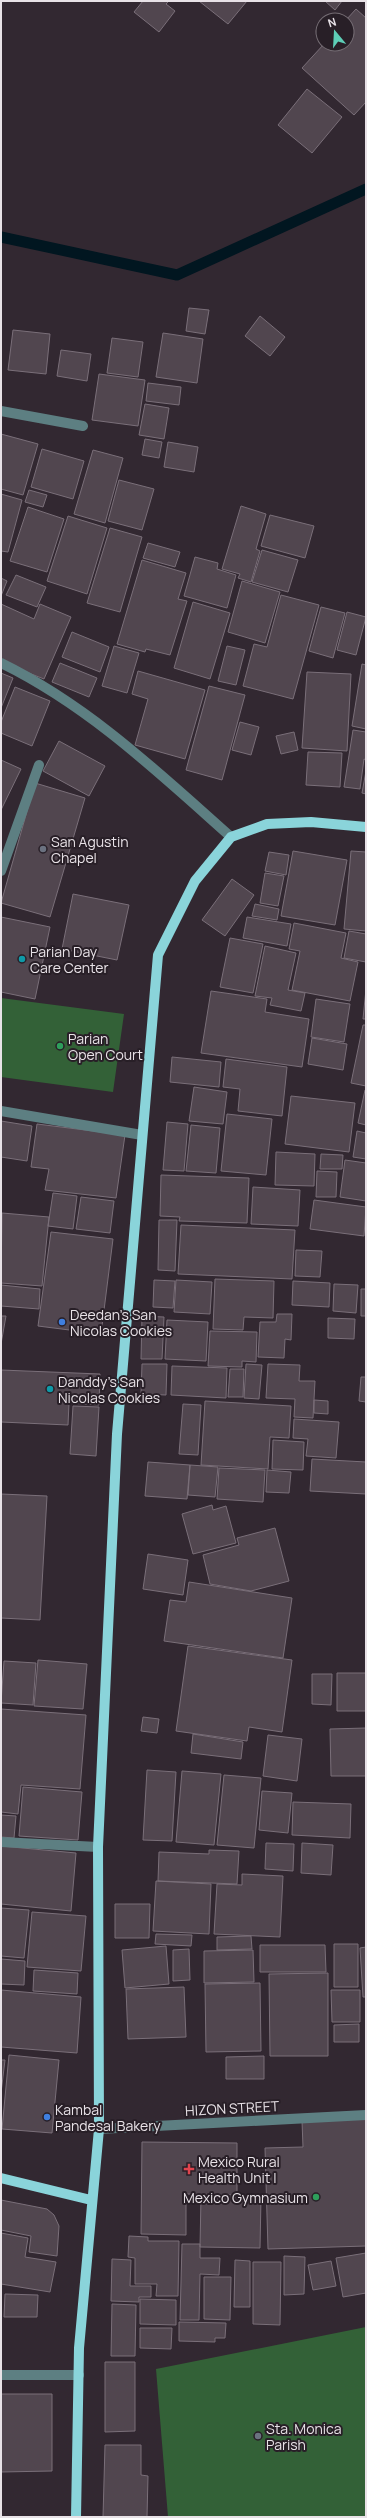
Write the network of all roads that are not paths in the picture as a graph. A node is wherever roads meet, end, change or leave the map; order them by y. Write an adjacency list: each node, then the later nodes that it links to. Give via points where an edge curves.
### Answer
1 (1, 411): 2 (street)
2 (83, 426)
3 (1, 663): 6 (street, via 91,717 140,756)
4 (39, 765): 7 (street)
5 (366, 827): 6 (main road, via 311,822 267,824)
6 (230, 837): 9 (main road, via 195,881 158,955)
7 (1, 871)
8 (1, 1111): 9 (street)
9 (142, 1136): 11 (main road, via 117,1434)
10 (1, 1842): 11 (street)
11 (98, 1847): 13 (main road)
12 (366, 2115): 13 (street, HIZON STREET)
13 (99, 2129): 15 (main road)
14 (1, 2178): 15 (main road)
15 (91, 2200): 17 (main road)
16 (1, 2375): 17 (street)
17 (79, 2375): 18 (main road)
18 (76, 2517)

